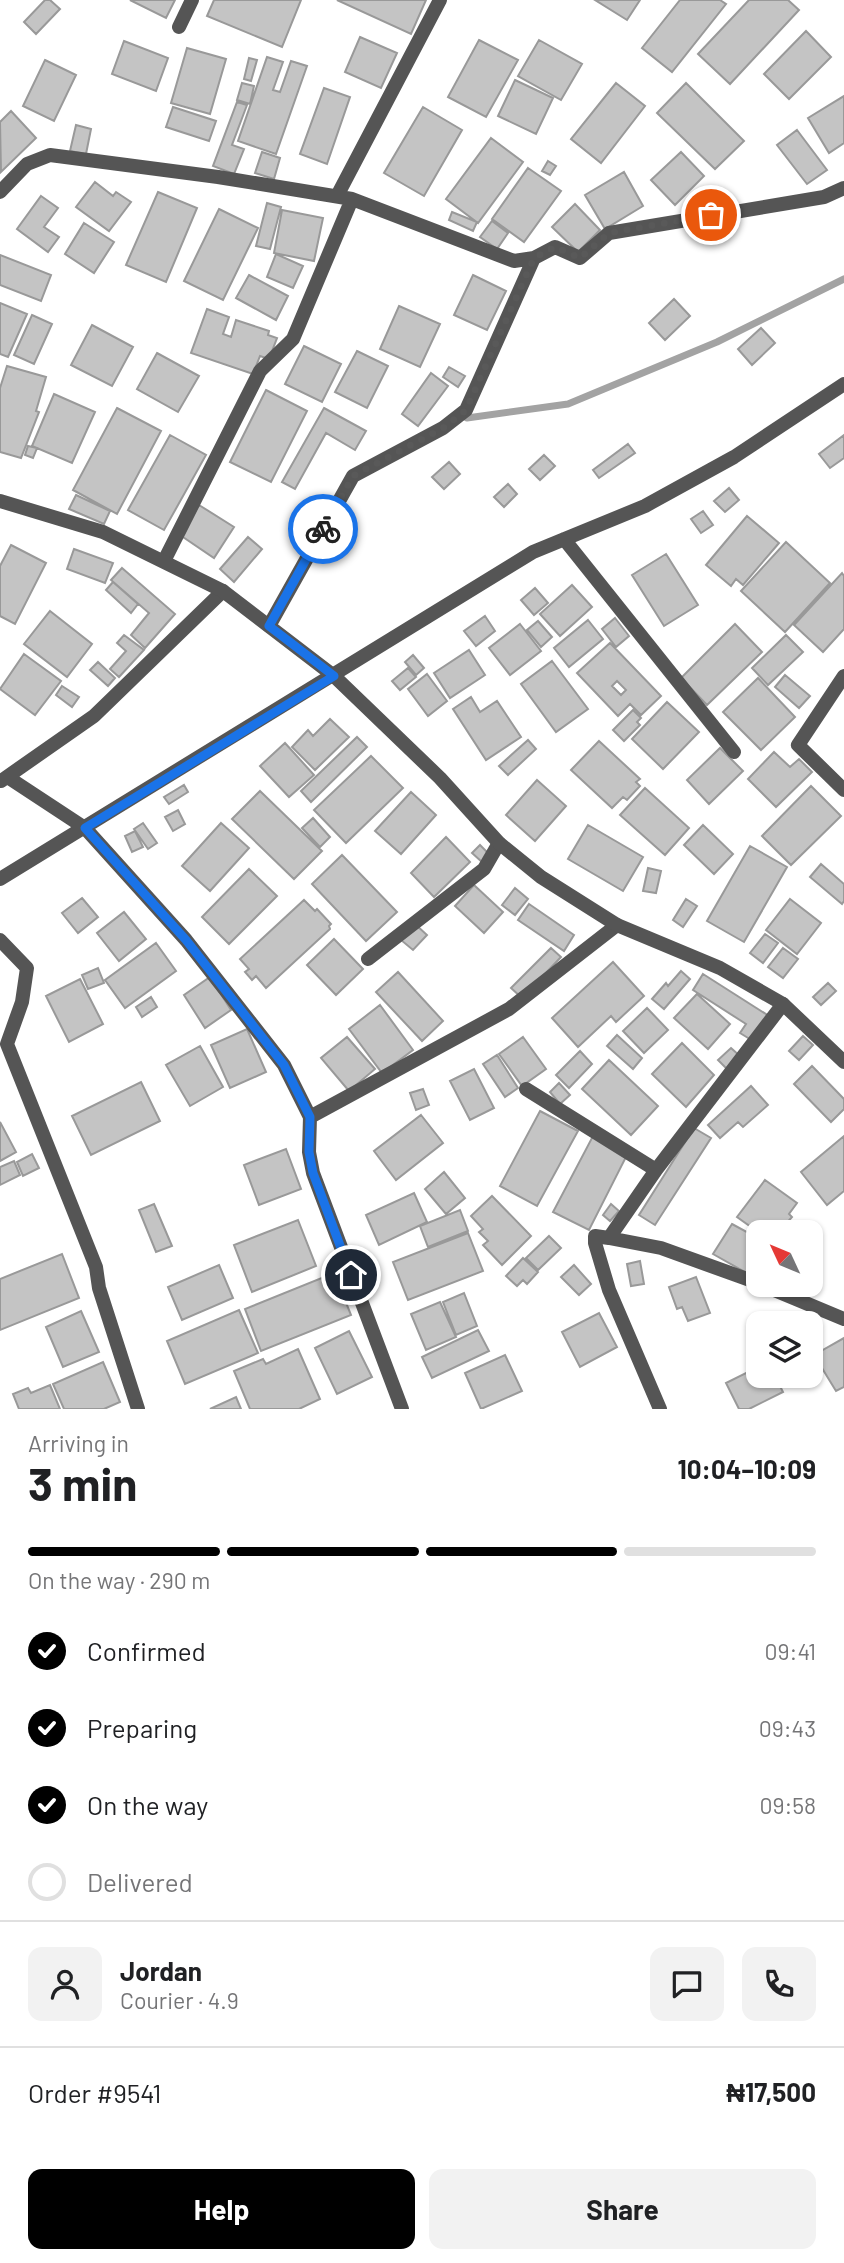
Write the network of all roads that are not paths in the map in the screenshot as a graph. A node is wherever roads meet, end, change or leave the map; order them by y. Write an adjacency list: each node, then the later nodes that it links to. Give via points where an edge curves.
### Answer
1 (192, 0): 3 (street)
2 (440, 0): 6 (street)
3 (179, 27)
4 (844, 188): 7 (street, via 824,197 609,233 580,258 555,247)
5 (0, 192): 6 (street, via 27,164 50,155)
6 (345, 197): 7 (street, via 514,261); 11 (street, via 293,339 260,371)
7 (534, 258): 13 (street, via 466,410 443,428 353,476)
8 (844, 384): 10 (street, via 734,457 645,506)
9 (0, 501): 11 (street, via 103,532)
10 (564, 539): 14 (street, via 533,552); 16 (street)
11 (164, 561): 12 (street)
12 (223, 591): 13 (street); 17 (street, via 94,716)
13 (269, 626): 14 (street)
14 (334, 676): 19 (street); 20 (street, via 440,778)
15 (844, 676): 18 (street, via 798,745)
16 (734, 752)
17 (4, 780): 19 (street)
18 (844, 790)
19 (85, 828): 21 (street); 28 (street, via 186,940 284,1065)
20 (499, 844): 22 (street); 24 (street, via 484,869)
21 (0, 879)
22 (617, 925): 25 (street, via 720,968); 28 (street, via 509,1009)
23 (0, 940): 34 (street, via 27,968 22,1002 7,1044 96,1267)
24 (368, 959)
25 (783, 1004): 26 (street); 29 (street)
26 (844, 1062)
27 (526, 1089): 29 (street)
28 (310, 1117): 35 (street, via 313,1173)
29 (656, 1170): 30 (street)
30 (609, 1238): 31 (street, via 662,1248); 36 (street, via 595,1236 595,1243)
31 (746, 1279)
32 (791, 1297): 33 (street)
33 (844, 1319)
34 (138, 1409)
35 (402, 1409)
36 (660, 1409)

